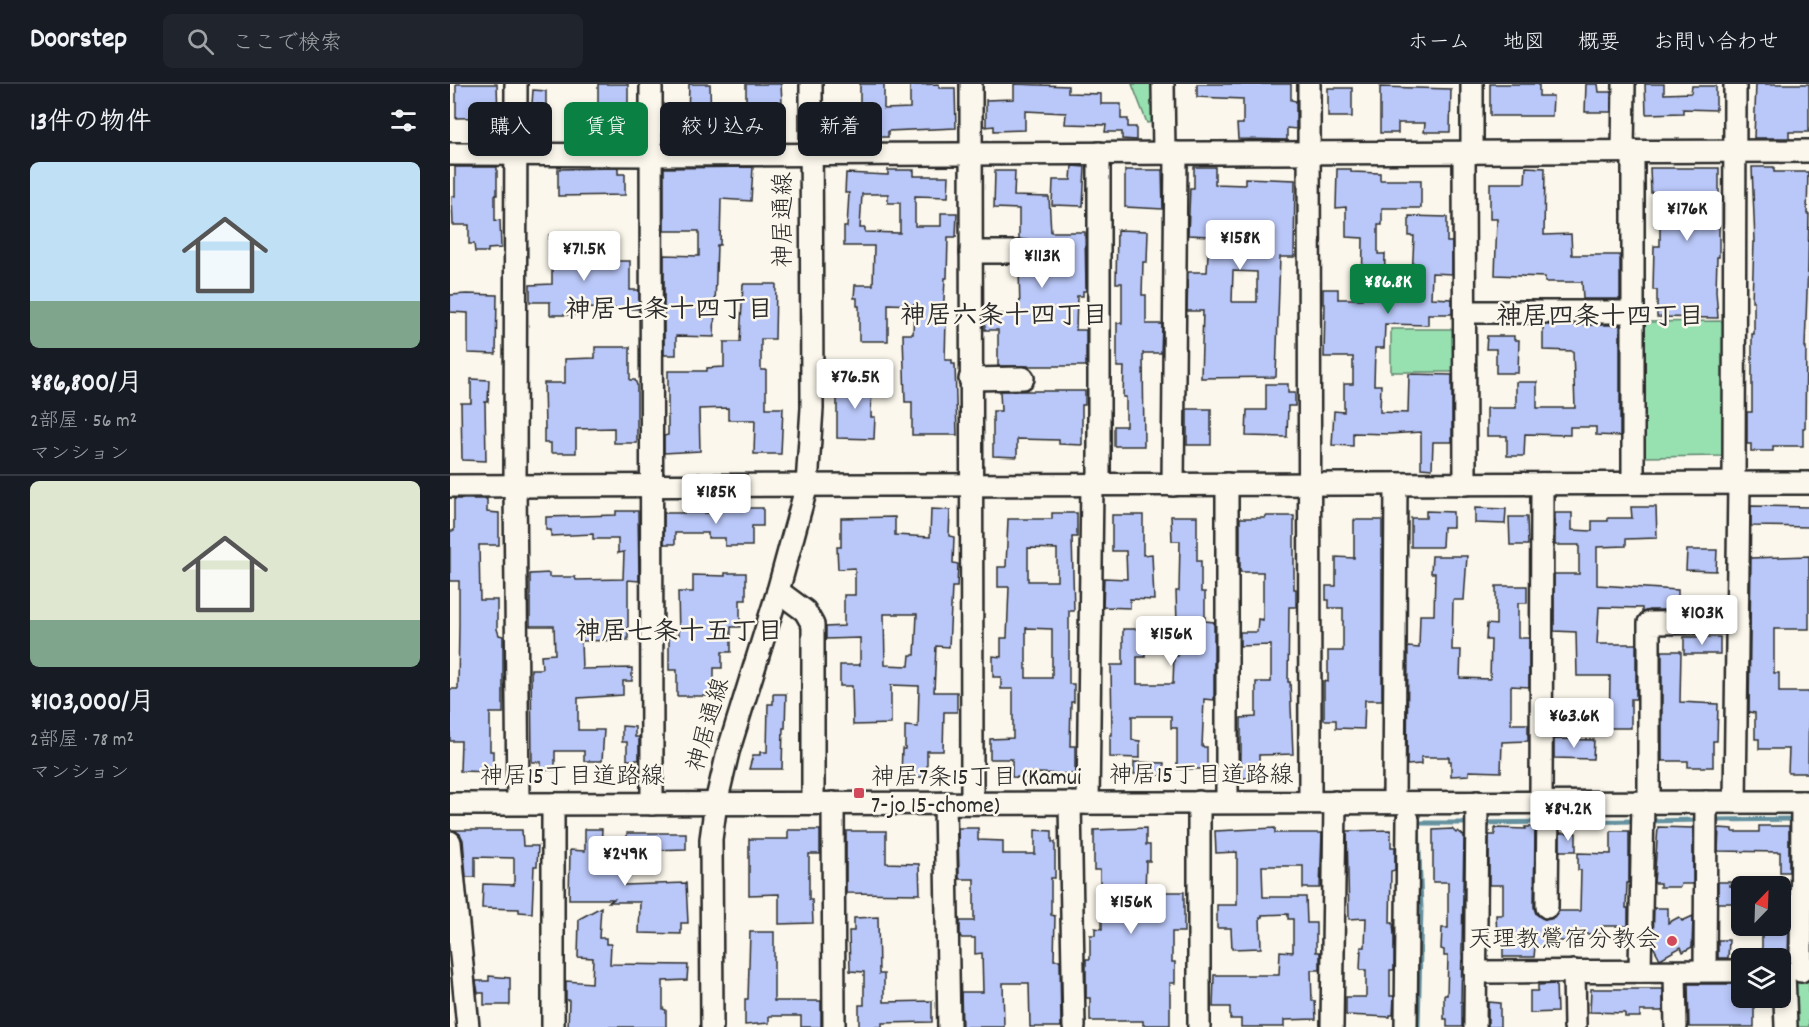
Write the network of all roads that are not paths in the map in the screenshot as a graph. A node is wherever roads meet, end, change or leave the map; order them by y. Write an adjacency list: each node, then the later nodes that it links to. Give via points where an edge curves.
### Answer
1 (516, 84): 10 (street)
2 (651, 84): 26 (street)
3 (811, 84): 11 (street, 神居通線)
4 (971, 84): 17 (street)
5 (1163, 84): 19 (street)
6 (1309, 84): 20 (street)
7 (1472, 84): 21 (street)
8 (1624, 84): 12 (street)
9 (1735, 84): 13 (street)
10 (516, 102)
11 (811, 102)
12 (1628, 151): 13 (street); 21 (street); 31 (street)
13 (1735, 151): 14 (street); 35 (street)
14 (1809, 151)
15 (798, 153): 26 (street)
16 (882, 153): 17 (street)
17 (971, 153): 18 (street); 28 (street)
18 (1099, 153): 19 (street); 44 (street)
19 (1170, 153): 20 (street); 45 (street)
20 (1309, 153): 21 (street); 38 (street)
21 (1468, 153): 30 (street)
22 (450, 154): 23 (street)
23 (468, 154)
24 (552, 155): 26 (street)
25 (515, 156): 47 (street)
26 (651, 156): 48 (street)
27 (811, 156): 42 (street, 神居通線, via 812,408)
28 (971, 252): 29 (street); 33 (street)
29 (1024, 252)
30 (1465, 312): 31 (street); 40 (street)
31 (1633, 312): 34 (street)
32 (1023, 378): 33 (street)
33 (970, 380): 43 (street)
34 (1633, 483): 35 (street); 41 (street)
35 (1737, 483): 36 (street); 50 (street)
36 (1809, 483)
37 (1227, 484): 38 (street); 45 (street); 52 (street)
38 (1310, 484): 39 (street); 53 (street)
39 (1396, 484): 40 (street); 55 (street)
40 (1465, 484): 41 (street)
41 (1542, 484): 57 (street)
42 (807, 485): 43 (street); 48 (street); 49 (street, 神居通線)
43 (970, 485): 44 (street); 66 (street)
44 (1095, 485): 45 (street); 67 (street)
45 (1173, 485)
46 (450, 486): 47 (street)
47 (515, 486): 48 (street); 62 (street)
48 (653, 486): 70 (street)
49 (778, 591): 63 (street, 神居通線); 64 (street, via 805,611 813,625)
50 (1738, 622): 58 (street, via 1649,623); 60 (street)
51 (1198, 802): 52 (street, 神居15丁目道路線); 67 (street, 神居15丁目道路線); 87 (street)
52 (1227, 802): 53 (street, 神居15丁目道路線)
53 (1310, 802): 54 (street, 神居15丁目道路線)
54 (1335, 802): 55 (street, 神居15丁目道路線); 88 (street)
55 (1394, 802): 56 (street, 神居15丁目道路線)
56 (1477, 802): 57 (street, 神居15丁目道路線); 78 (street)
57 (1544, 802): 58 (street, 神居15丁目道路線); 73 (street)
58 (1646, 802): 59 (street, 神居15丁目道路線); 76 (street)
59 (1706, 802): 60 (street, 神居15丁目道路線); 74 (street)
60 (1735, 802): 61 (street, 神居15丁目道路線)
61 (1805, 802): 77 (street)
62 (518, 803): 68 (street, 神居15丁目道路線); 69 (street, 神居15丁目道路線)
63 (716, 803): 64 (street, 神居15丁目道路線); 70 (street, 神居15丁目道路線); 83 (street, 神居通線, via 711,839)
64 (823, 803): 65 (street, 神居15丁目道路線); 84 (street)
65 (945, 803): 66 (street, 神居15丁目道路線); 85 (street)
66 (972, 803): 67 (street, 神居15丁目道路線)
67 (1079, 803): 86 (street)
68 (450, 804)
69 (553, 804): 70 (street, 神居15丁目道路線); 82 (street)
70 (652, 804)
71 (1408, 819): 89 (street)
72 (450, 842): 81 (street)
73 (1547, 907)
74 (1706, 970): 75 (street); 80 (street)
75 (1731, 970)
76 (1640, 971): 79 (street); 80 (street)
77 (1794, 971): 93 (street)
78 (1475, 972): 79 (street); 90 (street)
79 (1574, 972): 91 (street)
80 (1675, 972): 92 (street)
81 (468, 1027)
82 (553, 1027)
83 (712, 1027)
84 (834, 1027)
85 (949, 1027)
86 (1074, 1027)
87 (1199, 1027)
88 (1332, 1027)
89 (1406, 1027)
90 (1474, 1027)
91 (1575, 1027)
92 (1676, 1027)
93 (1786, 1027)

